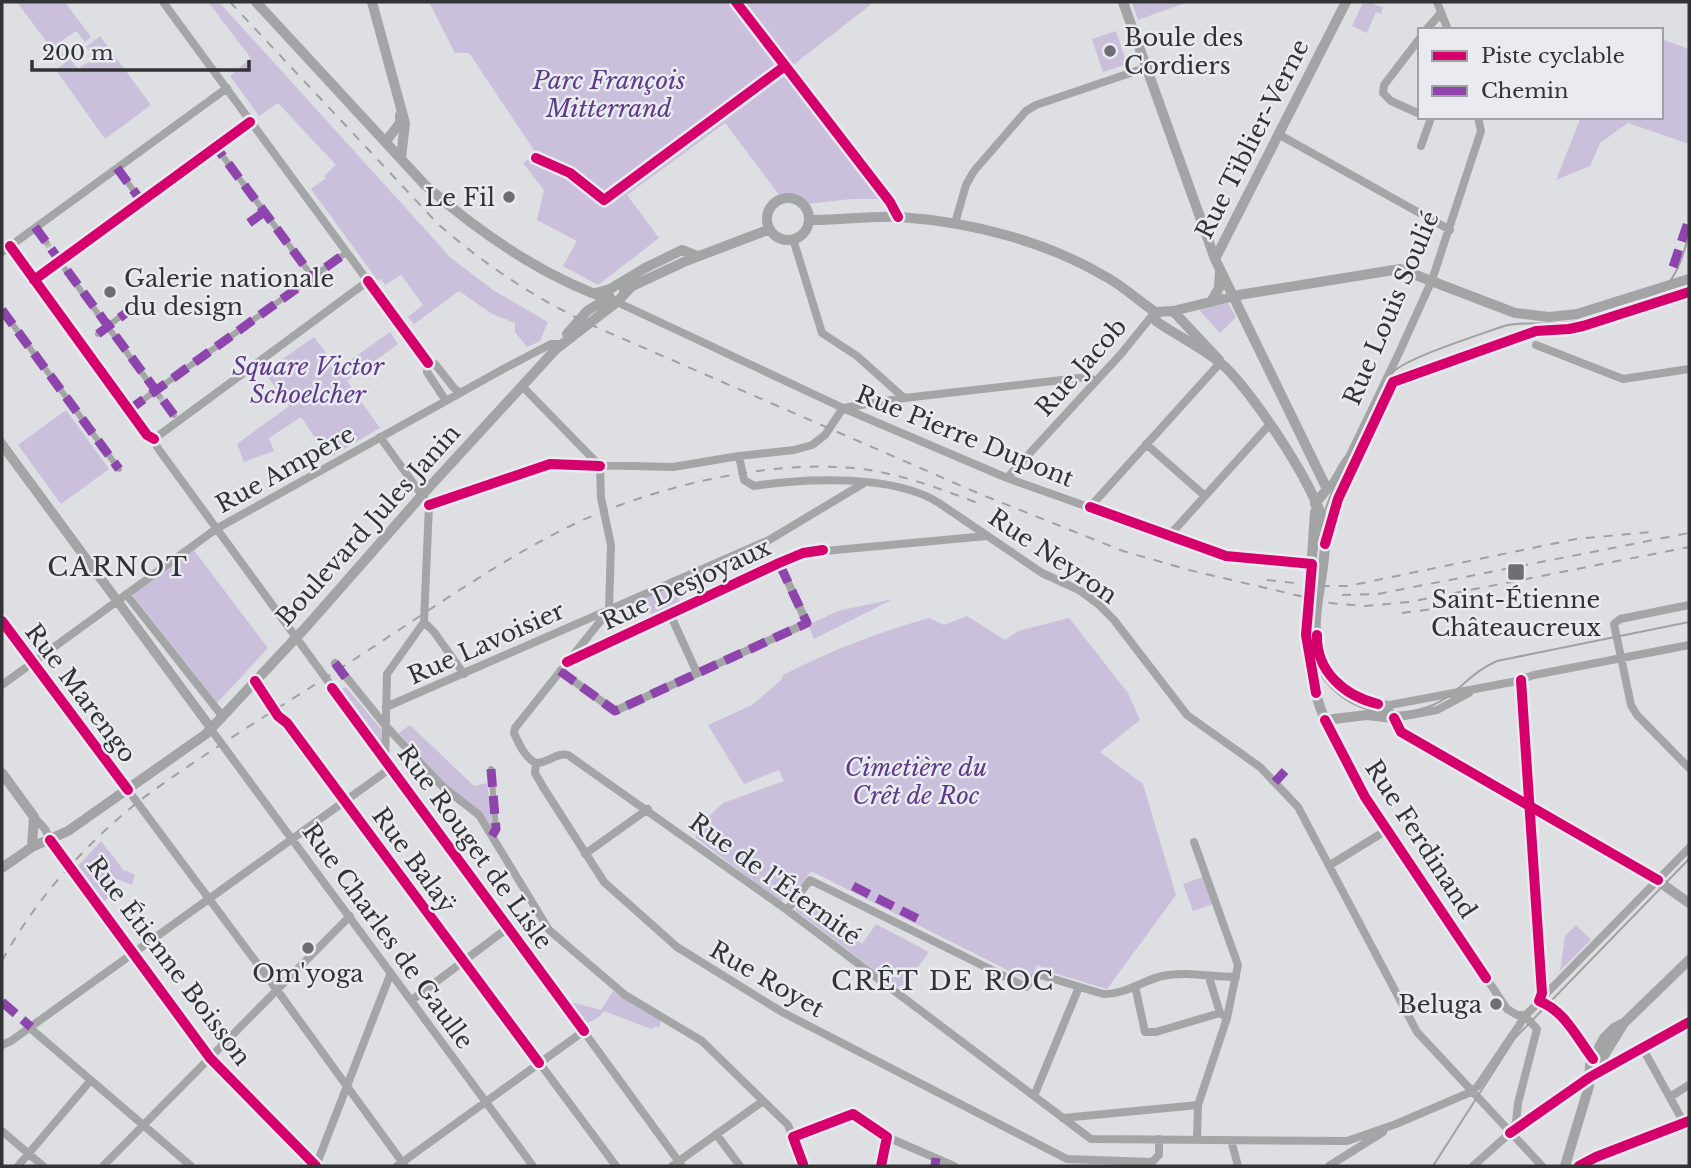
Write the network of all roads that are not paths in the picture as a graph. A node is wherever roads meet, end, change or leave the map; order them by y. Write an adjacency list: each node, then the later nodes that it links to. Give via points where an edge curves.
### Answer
1 (163, 2): 12 (street)
2 (256, 2): 18 (main road)
3 (372, 2): 13 (street)
4 (1123, 2): 11 (main road)
5 (1346, 2): 17 (main road, Rue Tiblier-Verne)
6 (1437, 2): 7 (street)
7 (1441, 13): 8 (street); 9 (street)
8 (1428, 28)
9 (1447, 28)
10 (1418, 41): 14 (street, via 1384,85 1383,93 1391,102)
11 (1148, 67): 24 (street, via 1026,111 974,171); 34 (main road)
12 (227, 88): 21 (street); 31 (street)
13 (401, 107): 18 (street, via 400,123); 20 (street, via 405,123)
14 (1418, 113)
15 (1431, 119): 19 (street)
16 (1478, 119): 27 (street, Rue Louis Soulié, via 1481,131)
17 (1278, 134): 27 (street); 34 (main road, Rue Tiblier-Verne)
18 (386, 142): 20 (main road)
19 (1421, 146)
20 (401, 158): 40 (main road, via 425,185 483,232)
21 (117, 168): 22 (street); 25 (street)
22 (142, 202): 33 (street); 35 (street, via 216,147 261,214)
23 (809, 220): 24 (main road, via 898,217); 26 (main road, via 801,202 782,199 768,213); 28 (main road, via 804,233)
24 (955, 223): 47 (main road, via 1000,233 1075,260)
25 (35, 227): 29 (street); 30 (street)
26 (770, 229): 28 (main road, via 779,238); 32 (main road, Boulevard Jules Janin)
27 (1450, 230): 38 (street, Rue Louis Soulié)
28 (793, 239): 61 (street, via 822,333)
29 (46, 242)
30 (6, 249): 37 (street)
31 (346, 252): 35 (street); 39 (street)
32 (697, 256): 42 (main road, Boulevard Jules Janin); 42 (main road, via 682,250 610,289)
33 (58, 259): 37 (street); 49 (street)
34 (1218, 263): 41 (main road); 43 (main road, Rue Tiblier-Verne, via 1219,288)
35 (312, 276): 59 (street)
36 (1689, 279): 38 (main road, via 1577,314 1549,317 1507,310)
37 (34, 280): 64 (street)
38 (1432, 280): 41 (main road, via 1400,269); 75 (street, Rue Louis Soulié, via 1349,457)
39 (368, 281): 54 (street); 67 (street)
40 (580, 288): 42 (main road); 45 (main road)
41 (1233, 296): 43 (main road); 75 (main road)
42 (604, 300): 45 (main road, Boulevard Jules Janin); 50 (main road, Boulevard Jules Janin); 50 (main road, Boulevard Jules Janin); 63 (street, Rue Pierre Dupont)
43 (1211, 302): 46 (main road)
44 (2, 310): 72 (street)
45 (587, 311): 53 (main road, Boulevard Jules Janin)
46 (1173, 311): 47 (main road); 55 (main road)
47 (1155, 312): 55 (main road, via 1156,321); 57 (street, Rue Jacob)
48 (121, 316): 49 (street)
49 (108, 326): 51 (street); 59 (street)
50 (583, 327): 53 (main road, Boulevard Jules Janin)
51 (98, 334)
52 (1536, 345): 56 (street, via 1623,379)
53 (557, 347): 58 (main road, Boulevard Jules Janin); 60 (street, Rue Ampère, via 551,344 540,349)
54 (428, 363): 60 (street, via 435,364); 62 (street, via 426,372)
55 (1220, 363): 65 (main road); 68 (street)
56 (1689, 369)
57 (1096, 381): 61 (street, via 1088,377); 73 (street, Rue Jacob)
58 (522, 386): 71 (street); 76 (main road, Boulevard Jules Janin)
59 (158, 393): 64 (street)
60 (460, 393): 62 (street, Rue Ampère)
61 (904, 398): 63 (street)
62 (446, 401): 66 (street, Rue Ampère)
63 (843, 408): 70 (street, via 825,435 811,444); 73 (street, Rue Pierre Dupont)
64 (129, 410): 67 (street)
65 (1270, 424): 77 (street); 78 (main road)
66 (380, 438): 76 (street); 81 (street, Rue Ampère)
67 (154, 439): 81 (street, Rue Rouget de Lisle)
68 (1146, 444): 77 (street); 80 (street)
69 (2, 446): 87 (street, Rue Charles de Gaulle)
70 (739, 456): 71 (street, via 673,467); 74 (street, Rue Neyron, via 744,480 754,486 822,478)
71 (600, 466): 79 (street, via 550,464); 89 (street, via 611,545)
72 (118, 469)
73 (1007, 478): 80 (street, Rue Pierre Dupont)
74 (864, 483): 82 (street, Rue Neyron, via 931,498); 89 (street, Rue Lavoisier, via 769,540)
75 (1327, 489): 78 (main road, Rue Louis Soulié)
76 (423, 494): 79 (street); 94 (main road, Boulevard Jules Janin)
77 (1205, 496): 83 (street)
78 (1315, 504): 85 (main road)
79 (429, 505): 93 (street)
80 (1090, 506): 83 (street, Rue Pierre Dupont)
81 (216, 529): 86 (street, Rue Ampère); 94 (street, Rue Rouget de Lisle)
82 (987, 536): 84 (street, Rue Desjoyaux, via 823,550); 134 (street, Rue Neyron, via 1098,604 1187,715 1260,767 1298,807)
83 (1168, 537): 85 (street, Rue Pierre Dupont, via 1226,556)
84 (779, 563): 91 (street, Rue Desjoyaux); 101 (street, via 807,623)
85 (1315, 570): 90 (main road)
86 (126, 594): 87 (street, Rue Ampère); 111 (street)
87 (117, 600): 97 (street, Rue Ampère); 115 (street, Rue Charles de Gaulle)
88 (1689, 605): 96 (street, via 1617,621)
89 (609, 610): 98 (street); 102 (street, Rue Lavoisier)
90 (1312, 612): 109 (main road, via 1318,648 1332,678 1348,692); 113 (main road, Rue Ferdinand, via 1307,648)
91 (670, 614): 98 (street, Rue Desjoyaux); 101 (street)
92 (2, 621): 97 (street, Rue Marengo)
93 (424, 622): 102 (street); 110 (street, via 387,674)
94 (295, 638): 105 (main road, Boulevard Jules Janin); 107 (street, Rue Rouget de Lisle)
95 (1689, 645): 96 (street)
96 (1621, 659): 104 (street); 118 (street, via 1637,715)
97 (32, 662): 106 (street, Rue Ampère); 121 (street, Rue Marengo)
98 (568, 662): 100 (street)
99 (335, 663): 103 (street)
100 (561, 671): 101 (street, via 615,711); 116 (street, Rue Royet, via 516,726 514,735)
101 (697, 673)
102 (464, 674): 110 (street, Rue Lavoisier)
103 (346, 678): 107 (street); 114 (street)
104 (1521, 680): 108 (street); 123 (street)
105 (255, 681): 111 (main road, Boulevard Jules Janin); 122 (street, Rue Balaÿ)
106 (2, 685)
107 (332, 688): 117 (street, Rue Rouget de Lisle)
108 (1476, 689): 109 (street); 112 (street, via 1437,710)
109 (1378, 704): 112 (main road)
110 (386, 707): 114 (street)
111 (223, 716): 115 (main road, Boulevard Jules Janin)
112 (1394, 718): 113 (main road, via 1367,715); 123 (main road, via 1401,732)
113 (1325, 720): 126 (street, Rue Ferdinand)
114 (385, 725): 117 (street); 127 (street, via 443,787 479,815)
115 (211, 729): 121 (main road, Boulevard Jules Janin); 128 (street, Rue Charles de Gaulle)
116 (536, 763): 124 (street, Rue de l'Éternité, via 568,755); 133 (street, Rue Royet, via 538,778)
117 (388, 764): 122 (street); 141 (street, Rue Rouget de Lisle)
118 (1689, 768)
119 (491, 769): 127 (street, via 496,829)
120 (2, 774): 125 (main road)
121 (128, 790): 129 (main road, Boulevard Jules Janin); 137 (street, Rue Marengo)
122 (345, 801): 128 (street); 144 (street, Rue Balaÿ)
123 (1530, 806): 136 (main road); 152 (street)
124 (648, 809): 133 (street); 139 (street, Rue de l'Éternité)
125 (34, 817): 129 (street, Rue Étienne Boisson); 131 (main road)
126 (1387, 830): 134 (street); 153 (street, Rue Ferdinand, via 1507,1009)
127 (492, 836): 171 (street, via 549,930 625,995 702,1041)
128 (295, 837): 137 (street); 140 (street, Rue Charles de Gaulle)
129 (50, 840): 131 (main road, Boulevard Jules Janin); 142 (street, Rue Étienne Boisson)
130 (1194, 842): 147 (street, via 1238,965)
131 (32, 847): 135 (main road, Boulevard Jules Janin)
132 (1689, 848): 136 (street)
133 (585, 854): 188 (street, Rue Royet, via 604,882 677,947 782,1012)
134 (1330, 865): 168 (street, Rue Neyron, via 1417,1032)
135 (2, 868)
136 (1658, 880): 138 (main road); 152 (street)
137 (208, 899): 142 (street); 150 (street, Rue Marengo)
138 (1689, 902)
139 (787, 910): 149 (street, via 810,880 1026,986 1037,974); 169 (street, Rue de l'Éternité)
140 (350, 916): 145 (street, Rue Charles de Gaulle); 150 (street)
141 (509, 927): 144 (street); 158 (street, Rue Rouget de Lisle)
142 (134, 953): 157 (street); 161 (street, Rue Étienne Boisson)
143 (1689, 960): 156 (main road)
144 (462, 961): 151 (street); 163 (street, Rue Balaÿ)
145 (390, 975): 151 (street, Rue Charles de Gaulle); 167 (street)
146 (1209, 977): 147 (street); 148 (street, via 1162,976); 154 (street)
147 (1236, 977): 154 (street)
148 (1135, 986): 149 (street, via 1114,995); 154 (street, via 1145,1032)
149 (1079, 987): 169 (street)
150 (277, 990): 161 (street); 167 (street, Rue Marengo)
151 (412, 1000): 172 (street, Rue Charles de Gaulle)
152 (1539, 1001): 153 (street); 162 (street, via 1559,1013)
153 (1524, 1015): 168 (street); 179 (street, via 1537,1029)
154 (1223, 1016): 173 (street)
155 (1689, 1022): 160 (main road)
156 (1624, 1023): 162 (main road, via 1610,1032); 164 (main road)
157 (30, 1028): 159 (street); 165 (street)
158 (584, 1031): 163 (street); 190 (street, Rue Rouget de Lisle)
159 (2, 1045)
160 (1643, 1049): 164 (main road); 170 (street)
161 (210, 1058): 177 (street); 195 (street, Rue Étienne Boisson)
162 (1592, 1059): 164 (main road)
163 (540, 1063): 172 (street); 197 (street, Rue Balaÿ)
164 (1590, 1077): 179 (street); 206 (main road)
165 (91, 1080): 177 (street); 186 (street)
166 (1689, 1085): 170 (street)
167 (347, 1087): 189 (street, Rue Marengo); 195 (street)
168 (1471, 1092): 176 (street); 179 (street, Rue Neyron)
169 (1034, 1096): 174 (street, Rue de l'Éternité)
170 (1670, 1097): 175 (street)
171 (763, 1101): 180 (street); 181 (street, via 788,1125)
172 (486, 1102): 189 (street); 196 (street, Rue Charles de Gaulle)
173 (1198, 1105): 174 (street); 184 (street)
174 (1063, 1118): 183 (street, Rue de l'Éternité, via 1091,1139)
175 (1686, 1122): 207 (street)
176 (1396, 1124): 185 (street, via 1347,1141); 203 (street)
177 (144, 1126): 193 (street); 194 (street)
178 (2, 1132): 186 (street)
179 (1510, 1133): 204 (street); 205 (street, Rue Neyron)
180 (716, 1134): 190 (street); 198 (street)
181 (793, 1137): 182 (street, via 853,1114); 199 (street)
182 (887, 1137): 187 (street); 200 (street)
183 (1159, 1139): 184 (street); 188 (street, Rue Royet, via 1159,1155 1152,1162)
184 (1197, 1140): 185 (street)
185 (1231, 1140): 202 (street)
186 (28, 1154): 191 (street); 192 (street)
187 (935, 1162): 201 (street)
188 (1066, 1163)
189 (401, 1165)
190 (678, 1165)
191 (18, 1166)
192 (43, 1166)
193 (103, 1166)
194 (191, 1166)
195 (316, 1166)
196 (533, 1166)
197 (616, 1166)
198 (740, 1166)
199 (803, 1166)
200 (881, 1166)
201 (954, 1166)
202 (1238, 1166)
203 (1329, 1166)
204 (1473, 1166)
205 (1542, 1166)
206 (1565, 1166)
207 (1579, 1166)

